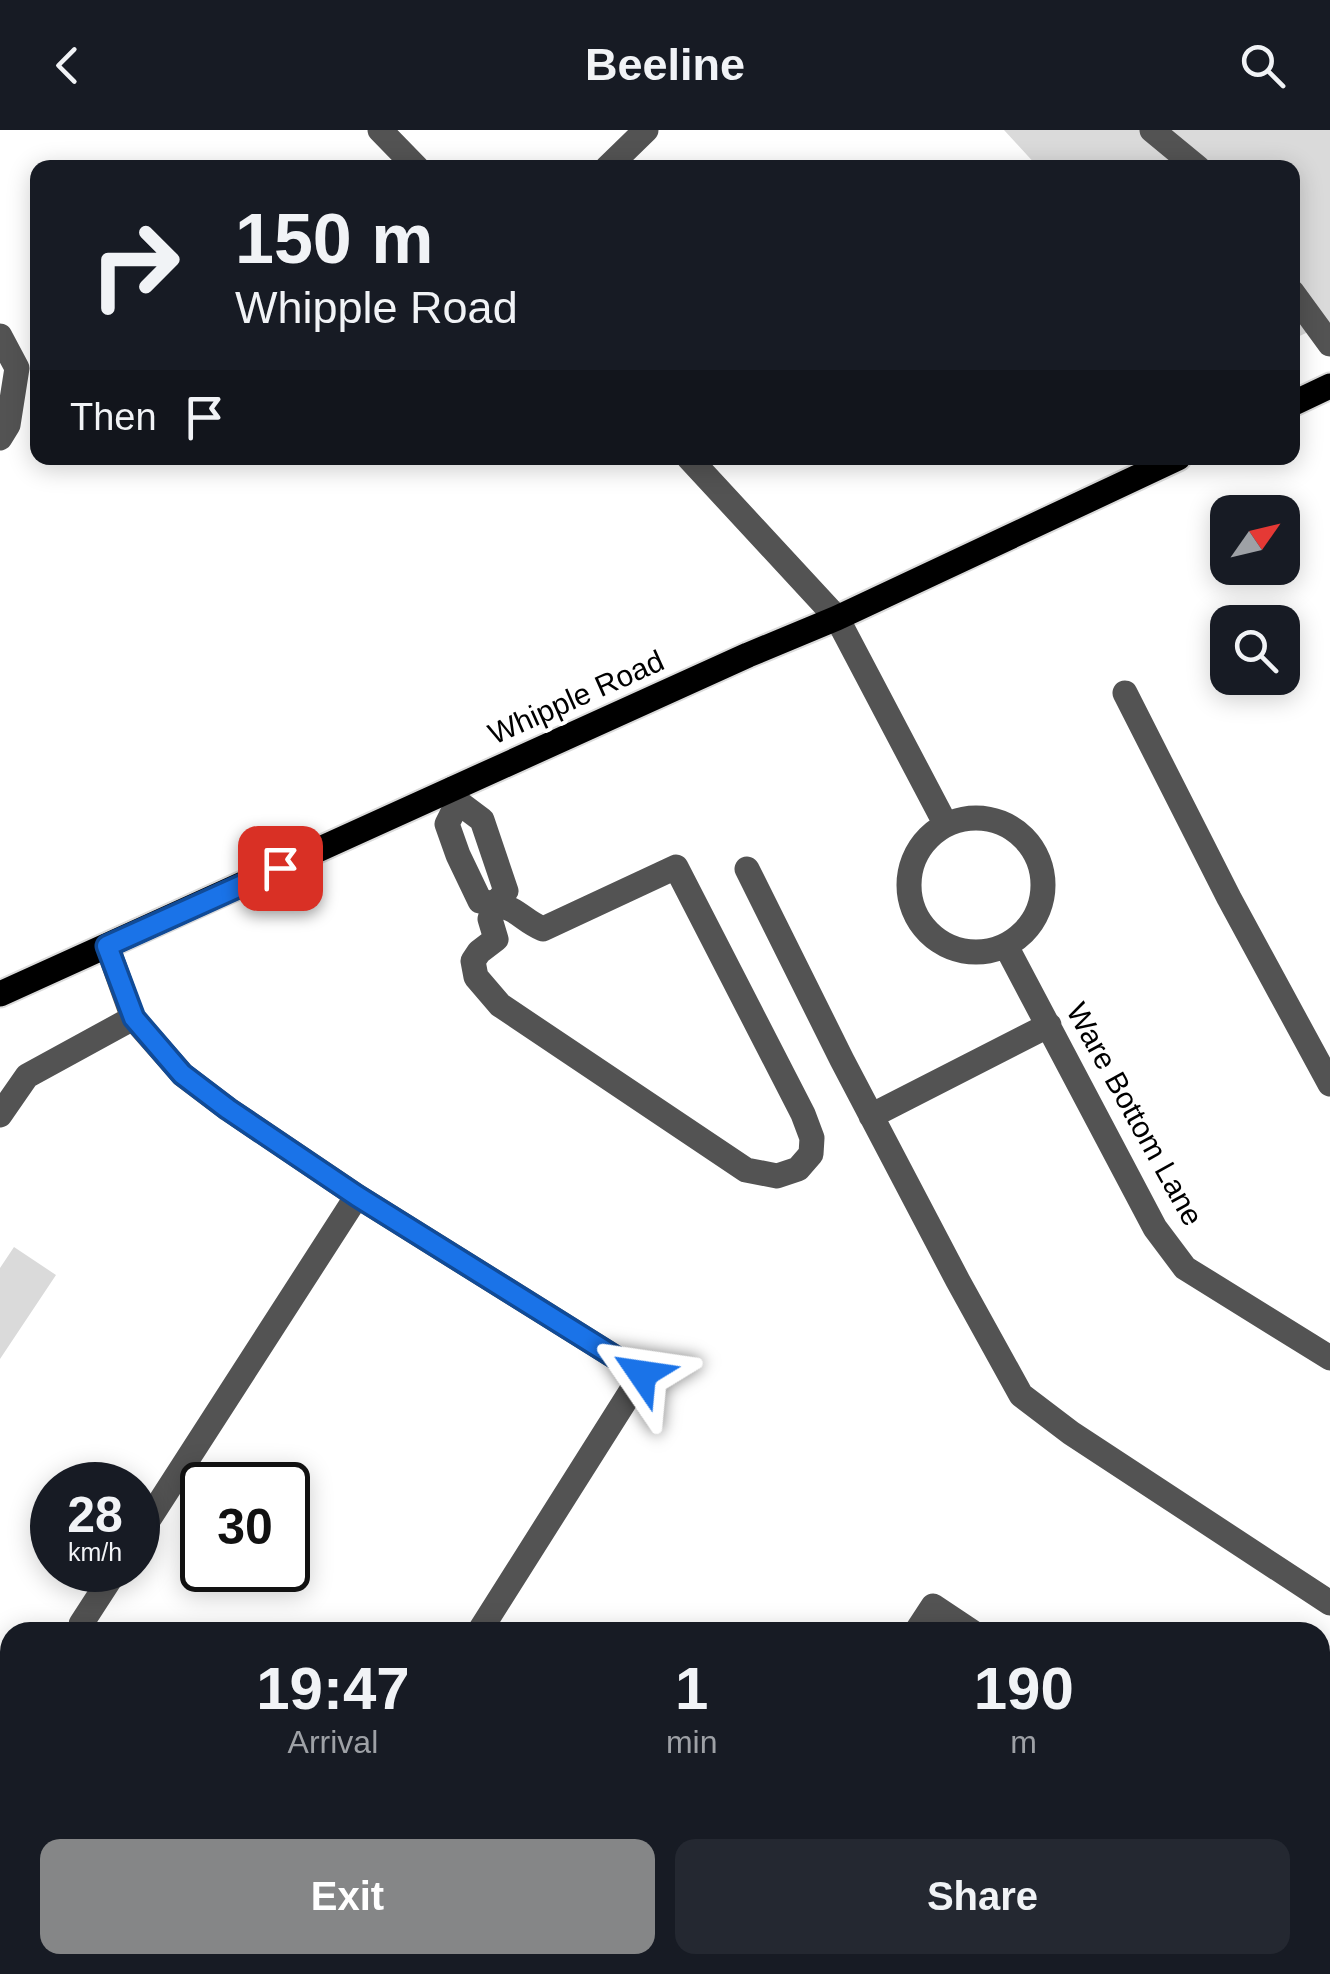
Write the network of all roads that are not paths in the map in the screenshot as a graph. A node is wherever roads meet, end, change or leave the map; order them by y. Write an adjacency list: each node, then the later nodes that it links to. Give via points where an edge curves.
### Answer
1 (380, 130): 4 (street)
2 (646, 130): 5 (street)
3 (1152, 130): 6 (street)
4 (409, 160)
5 (615, 160)
6 (1188, 160)
7 (1300, 303): 9 (street)
8 (0, 336): 12 (street, via 17,368)
9 (1330, 344)
10 (1330, 386): 11 (main road)
11 (1300, 400)
12 (0, 438)
13 (695, 465): 15 (street)
14 (1163, 465): 15 (main road, Whipple Road)
15 (836, 618): 17 (main road, Whipple Road); 18 (street)
16 (1125, 693): 26 (street)
17 (456, 796): 20 (street, via 447,824 480,901); 21 (main road, Whipple Road)
18 (946, 824): 22 (street, via 914,858 910,892 922,925 960,951); 22 (street, via 988,818 1008,825 1036,856 1043,897 1024,934)
19 (747, 869): 28 (street)
20 (495, 904): 20 (street, via 490,919 496,939 473,961 476,977 500,1006 746,1170 777,1176 798,1169 811,1154 803,1114 676,867 543,929)
21 (107, 946): 23 (main road, Whipple Road); 24 (street)
22 (1006, 946): 25 (street, Ware Bottom Lane)
23 (0, 994)
24 (134, 1018): 27 (street, via 27,1076); 29 (street, via 182,1074)
25 (1048, 1025): 28 (street); 30 (street, Ware Bottom Lane, via 1184,1268)
26 (1330, 1084)
27 (0, 1115)
28 (872, 1116): 33 (street, via 1021,1395)
29 (357, 1196): 31 (street); 35 (street, via 642,1374)
30 (1330, 1358)
31 (160, 1502)
32 (101, 1592): 34 (street)
33 (1330, 1603)
34 (81, 1622)
35 (485, 1622)
36 (923, 1622): 37 (street, via 933,1606)
37 (957, 1622)

